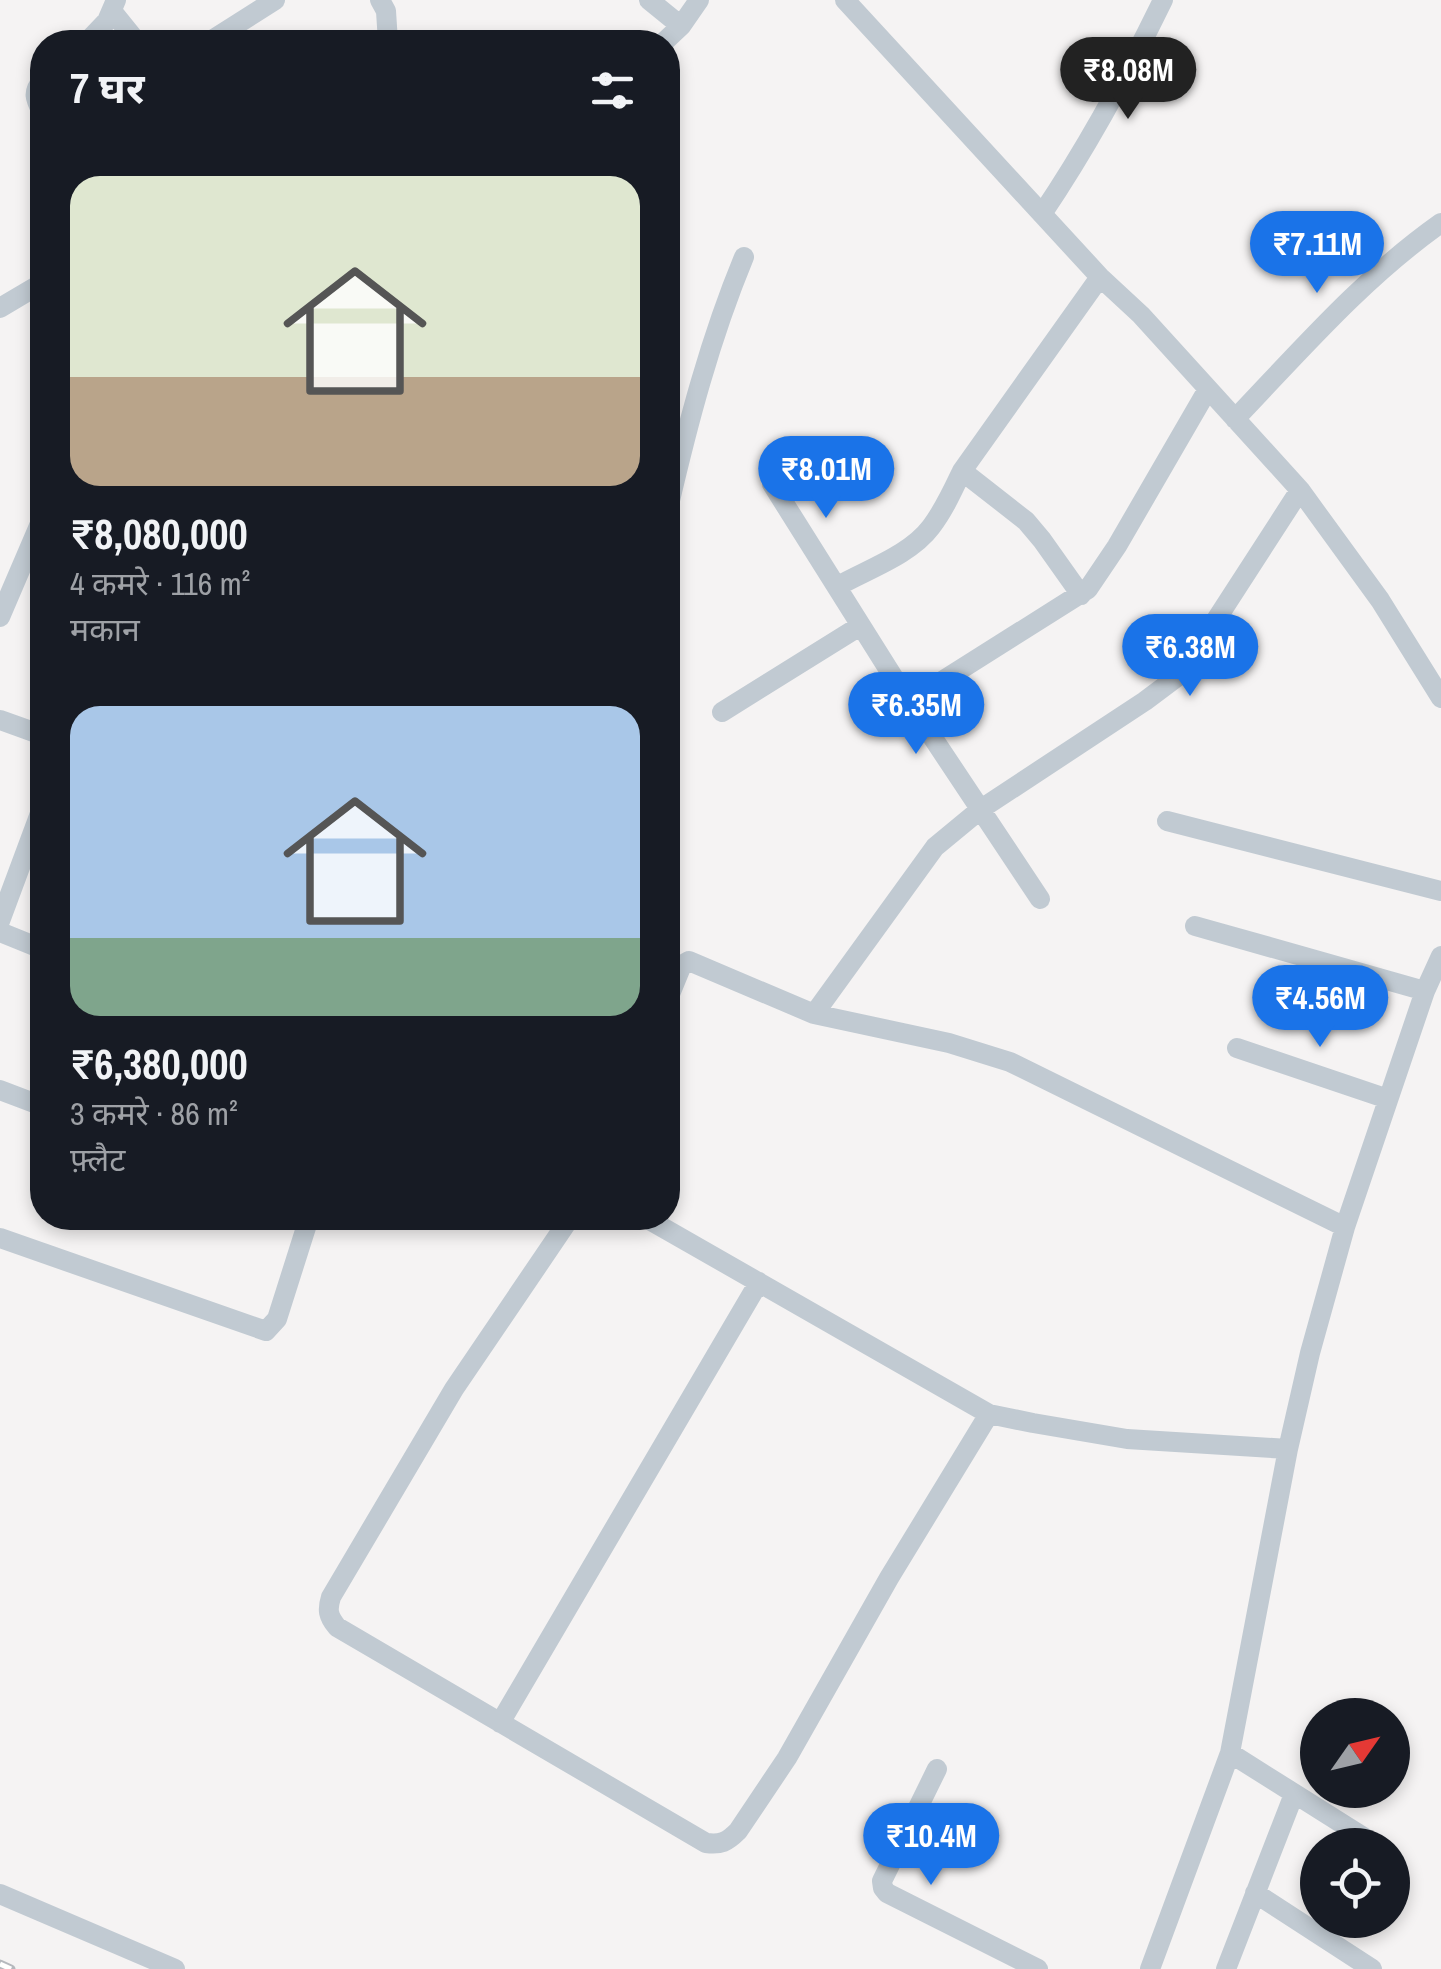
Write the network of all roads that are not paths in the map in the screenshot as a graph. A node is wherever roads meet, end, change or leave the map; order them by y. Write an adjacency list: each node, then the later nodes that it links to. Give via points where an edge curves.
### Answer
1 (275, 0): 11 (street)
2 (380, 0): 12 (street)
3 (649, 0): 8 (street)
4 (699, 0): 8 (street)
5 (845, 0): 14 (street)
6 (1163, 0): 14 (street)
7 (114, 5): 9 (street); 10 (street)
8 (681, 26): 13 (street)
9 (99, 30)
10 (129, 30)
11 (228, 30)
12 (387, 30)
13 (677, 30)
14 (1042, 214): 17 (street)
15 (1441, 222): 21 (street, via 1359,288)
16 (744, 257): 22 (street)
17 (1100, 277): 20 (street); 23 (street)
18 (30, 290): 19 (street)
19 (0, 308)
20 (1208, 389): 21 (street); 28 (street, via 1117,546)
21 (1235, 418): 25 (street)
22 (680, 451)
23 (962, 471): 27 (street, via 929,530); 28 (street, via 1026,521)
24 (772, 484): 27 (street)
25 (1300, 490): 31 (street); 36 (street, via 1181,674)
26 (30, 546): 29 (street)
27 (838, 586): 30 (street)
28 (1080, 596): 32 (street)
29 (2, 609)
30 (860, 626): 32 (street); 33 (street)
31 (1441, 698)
32 (909, 702): 36 (street)
33 (722, 712)
34 (0, 720): 35 (street)
35 (30, 731)
36 (981, 808): 40 (street); 48 (street, via 935,847)
37 (1167, 821): 39 (street)
38 (30, 840): 41 (street)
39 (1441, 890)
40 (1040, 899)
41 (0, 921)
42 (1196, 926): 47 (street)
43 (0, 932): 44 (street)
44 (30, 944)
45 (1441, 956): 47 (street)
46 (680, 970): 48 (street, via 689,961)
47 (1425, 991): 51 (street)
48 (814, 1014): 53 (street, via 1010,1062)
49 (1237, 1048): 51 (street)
50 (0, 1090): 52 (street)
51 (1388, 1099): 53 (street)
52 (30, 1101)
53 (1345, 1227): 60 (street)
54 (306, 1230): 57 (street, via 277,1319 266,1331)
55 (562, 1230): 61 (street, via 454,1389 328,1608 337,1628)
56 (667, 1230): 58 (street)
57 (0, 1238)
58 (758, 1282): 59 (street); 61 (street)
59 (989, 1414): 60 (street, via 1127,1439); 61 (street, via 787,1758 728,1841 706,1843)
60 (1288, 1448): 62 (street)
61 (500, 1723)
62 (1230, 1753): 64 (street); 70 (street)
63 (938, 1768): 69 (street, via 883,1888)
64 (1294, 1794): 65 (street); 67 (street)
65 (1349, 1828)
66 (0, 1894): 68 (street)
67 (1256, 1894): 71 (street); 72 (street)
68 (175, 1969)
69 (1038, 1969)
70 (1150, 1969)
71 (1226, 1969)
72 (1372, 1969)

